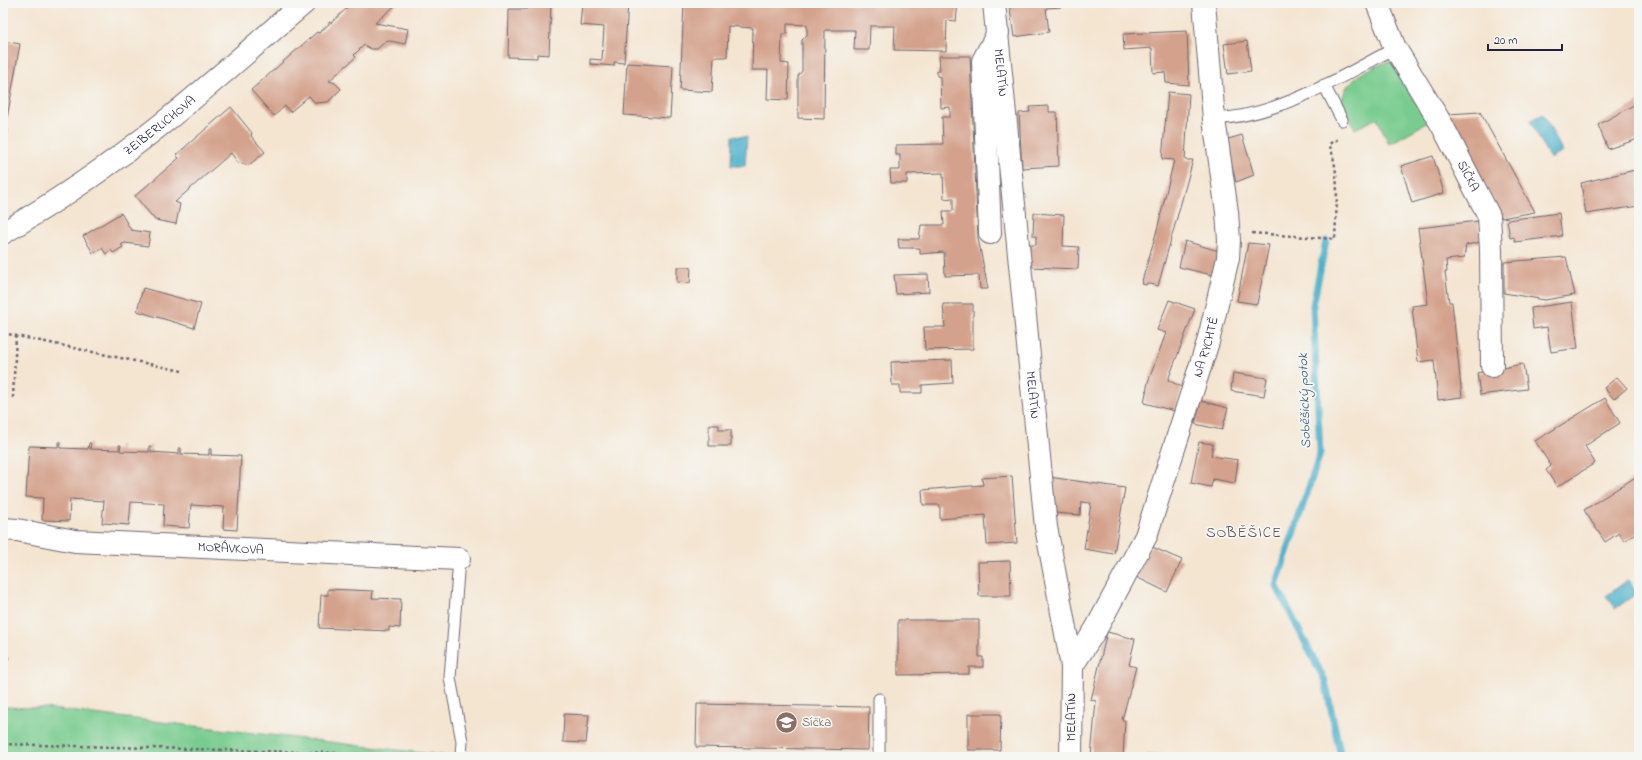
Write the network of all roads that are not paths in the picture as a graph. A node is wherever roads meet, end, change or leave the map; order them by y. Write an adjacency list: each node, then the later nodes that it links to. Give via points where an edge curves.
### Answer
1 (304, 3): 10 (street, ZEIBERLICHOVA, via 164,123 77,187)
2 (994, 3): 5 (street, MELATÍN)
3 (1204, 3): 8 (street, NA RYCHTĚ)
4 (1378, 3): 6 (street, SÍČKA)
5 (998, 33): 11 (street, MELATÍN, via 983,61); 15 (street, MELATÍN, via 1046,527)
6 (1395, 48): 7 (lane); 12 (street, SÍČKA, via 1442,125 1489,216)
7 (1324, 85): 8 (lane, via 1246,115); 9 (lane)
8 (1214, 119): 15 (street, NA RYCHTĚ, via 1229,240 1228,258 1208,342 1146,536 1096,629)
9 (1342, 120)
10 (3, 233)
11 (990, 233)
12 (1492, 366)
13 (3, 529): 14 (street, MORÁVKOVA, via 75,541)
14 (459, 559): 17 (lane, via 450,678 462,741)
15 (1072, 666): 19 (street, MELATÍN)
16 (879, 699): 18 (lane)
17 (461, 757)
18 (880, 757)
19 (1071, 757)

